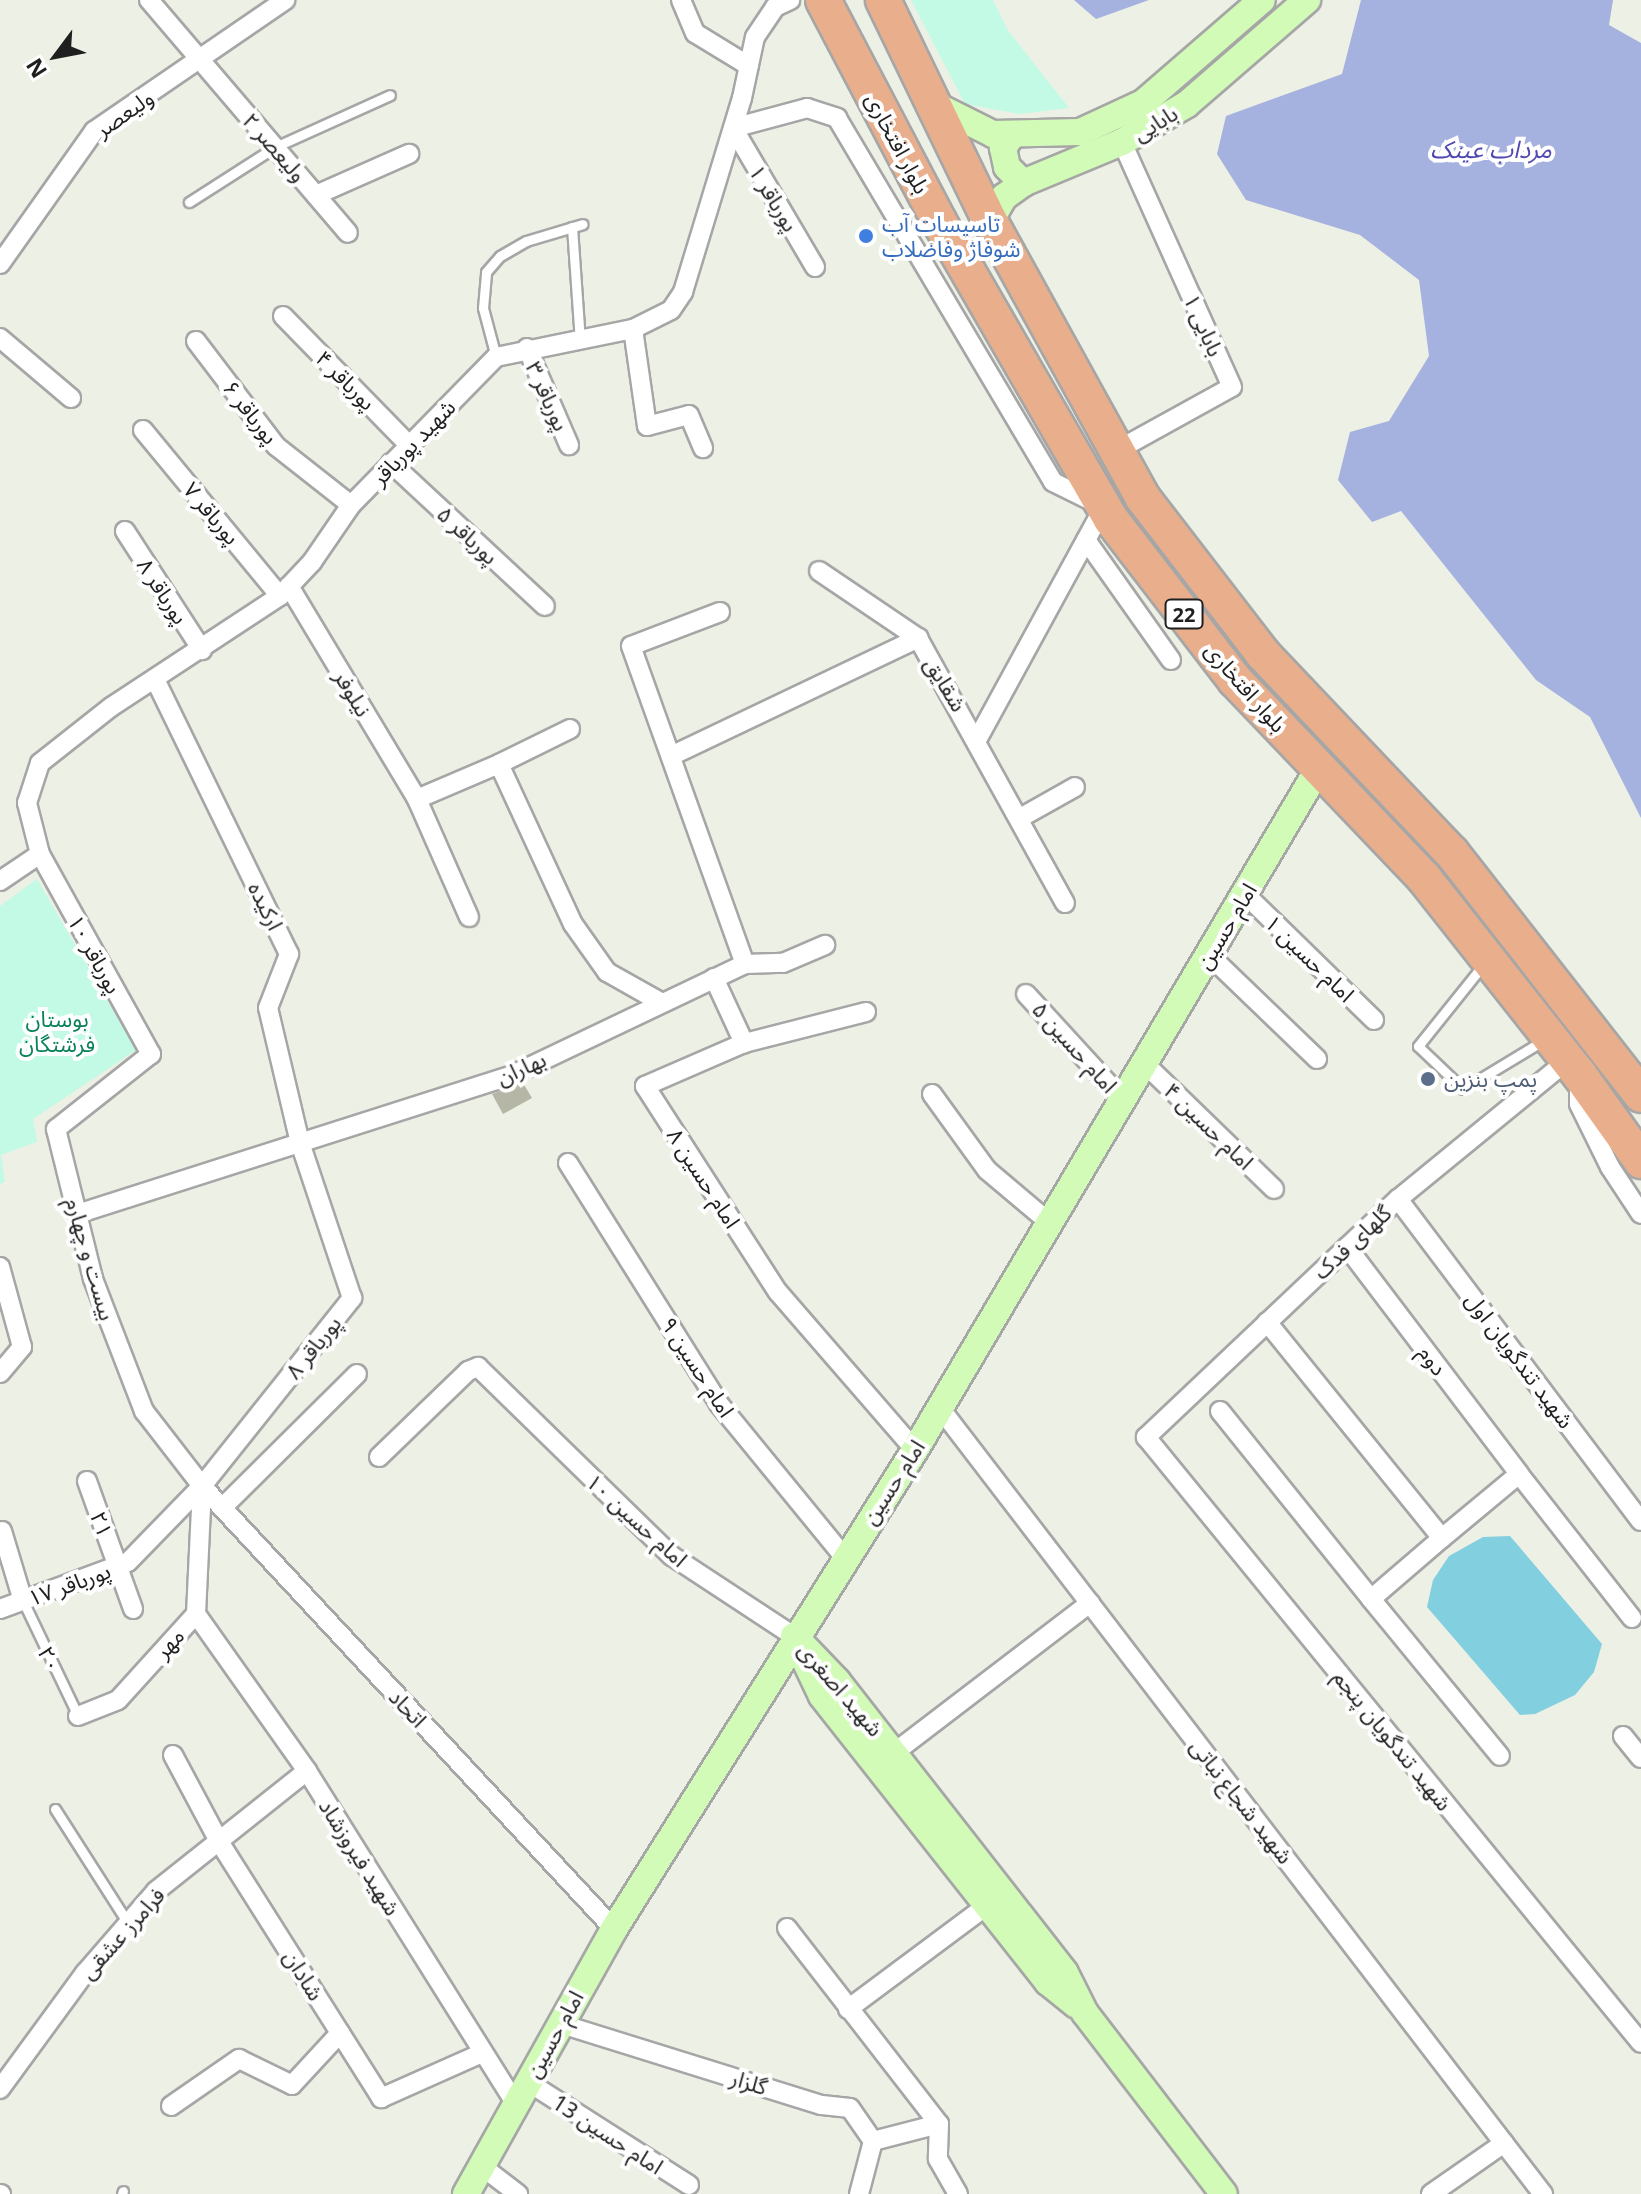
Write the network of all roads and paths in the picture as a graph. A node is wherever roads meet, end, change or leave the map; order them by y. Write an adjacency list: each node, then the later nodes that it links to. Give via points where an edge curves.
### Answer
1 (149, 0): 9 (street, ولیعصر ۲)
2 (285, 0): 9 (street, ولیعصر)
3 (681, 0): 10 (street, via 695,33)
4 (790, 0): 10 (street, شهید پورباقر, via 775,7 755,37)
5 (823, 0): 42 (highway, بلوار افتخاری / 22, via 940,223)
6 (883, 0): 12 (highway, بلوار افتخاری / 22)
7 (1262, 0): 14 (street, بابایی, via 1152,96 1111,122 1080,132)
8 (1307, 0): 15 (street, بابایی, via 1187,104)
9 (201, 61): 16 (street, ولیعصر ۲); 25 (street, ولیعصر, via 94,131)
10 (749, 66): 13 (street, شهید پورباقر)
11 (390, 95): 16 (lane)
12 (933, 104): 14 (street, بابایی, via 993,134); 21 (highway, بلوار افتخاری / 22)
13 (733, 128): 26 (street, پورباقر ۱); 28 (street, شهید پورباقر, via 683,292 671,310); 42 (street, via 807,108 837,118 1053,482)
14 (1012, 135): 18 (street, via 1003,148 1005,157)
15 (1122, 142): 18 (street, بابایی); 39 (street, بابایی ۱, via 1232,387)
16 (275, 147): 19 (street, ولیعصر ۲); 20 (lane)
17 (409, 154): 19 (street)
18 (1023, 183): 21 (street, بابایی, via 1004,197)
19 (316, 195): 24 (street, ولیعصر ۲)
20 (189, 202)
21 (990, 221): 39 (highway, بلوار افتخاری / 22)
22 (583, 224): 23 (lane)
23 (572, 227): 31 (lane); 33 (lane, via 526,241 500,256 486,272 483,308)
24 (348, 233)
25 (1, 261)
26 (815, 267)
27 (283, 316): 36 (street, پورباقر ۴)
28 (633, 329): 31 (street, شهید پورباقر); 38 (street, via 647,426 689,415)
29 (0, 338): 34 (street)
30 (196, 341): 41 (street, پورباقر ۶, via 276,446)
31 (580, 342): 32 (street, شهید پورباقر)
32 (527, 348): 33 (street, شهید پورباقر); 37 (street, پورباقر ۳)
33 (496, 357): 36 (street, شهید پورباقر)
34 (71, 398)
35 (143, 430): 46 (street, پورباقر ۷)
36 (409, 445): 40 (street, شهید پورباقر)
37 (569, 445)
38 (703, 448)
39 (1116, 451): 81 (highway, بلوار افتخاری / 22, via 1143,498 1263,654 1452,853)
40 (391, 463): 41 (street, شهید پورباقر); 47 (street, پورباقر ۵)
41 (351, 505): 46 (street, شهید پورباقر)
42 (1104, 507): 44 (street, شقایق); 57 (highway, بلوار افتخاری / 22, via 1235,680)
43 (125, 531): 50 (street, پورباقر ۸)
44 (1086, 540): 51 (street); 54 (street, شقایق)
45 (819, 571): 49 (street)
46 (284, 591): 50 (street, شهید پورباقر); 59 (street, نیلوفر)
47 (545, 606)
48 (720, 612): 55 (street, via 631,646)
49 (918, 638): 54 (street, شقایق); 55 (street, شقایق)
50 (202, 650): 52 (street, شهید پورباقر)
51 (1171, 660)
52 (156, 681): 61 (street, شهید پورباقر, via 111,707 40,763 27,803); 83 (street, ارکیده, via 289,954 268,1008)
53 (570, 729): 56 (street)
54 (978, 738): 60 (street)
55 (673, 755): 69 (street)
56 (499, 764): 59 (street); 72 (street, via 573,924 607,972)
57 (1319, 768): 63 (street, امام حسین); 68 (highway, بلوار افتخاری / 22, via 1424,878)
58 (1075, 787): 60 (street)
59 (417, 799): 65 (street, نیلوفر)
60 (1020, 818): 64 (street)
61 (40, 854): 62 (street); 76 (street, پورباقر ۱۰)
62 (0, 881)
63 (1246, 895): 67 (street, امام حسین); 74 (street, امام حسین ۱)
64 (1065, 903)
65 (469, 917)
66 (825, 945): 69 (street, via 783,963)
67 (1209, 955): 78 (street); 79 (street, امام حسین)
68 (1488, 959): 77 (highway, بلوار افتخاری / 22); 77 (lane, via 1418,1046 1463,1089)
69 (745, 964): 70 (street, بهاران)
70 (714, 978): 72 (street, بهاران); 75 (street)
71 (1026, 994): 82 (street, امام حسین ۵)
72 (662, 1003): 83 (street, بهاران, via 510,1076)
73 (866, 1012): 75 (street, امام حسین ۸)
74 (1374, 1020)
75 (744, 1043): 99 (street, امام حسین ۸, via 645,1086 778,1292)
76 (151, 1054): 88 (street, بیست و چهارم, via 56,1129)
77 (1566, 1057): 84 (highway, بلوار افتخاری / 22); 87 (street, گلهای فدک); 89 (street, via 1579,1104)
78 (1317, 1059)
79 (1144, 1063): 82 (street, امام حسین); 86 (street, امام حسین ۴)
80 (932, 1094): 90 (street, via 987,1170)
81 (1641, 1095)
82 (1123, 1100): 90 (street, امام حسین)
83 (300, 1143): 88 (street, بهاران); 103 (street, پورباقر ۸, via 352,1298)
84 (1641, 1161)
85 (568, 1163): 108 (street, امام حسین ۹, via 719,1404)
86 (1274, 1189)
87 (1398, 1199): 91 (street, گلهای فدک); 105 (street, شهید تندگویان اول)
88 (77, 1214): 103 (street, بیست و چهارم, via 93,1279 144,1411)
89 (1641, 1214)
90 (1050, 1223): 96 (street, امام حسین)
91 (1347, 1247): 93 (street, گلهای فدک); 101 (street, دوم)
92 (0, 1267): 94 (street, via 22,1347)
93 (1267, 1322): 98 (street, گلهای فدک); 107 (street)
94 (0, 1373)
95 (357, 1374): 104 (street)
96 (940, 1408): 99 (street, امام حسین); 112 (street, شهید شجاع نباتی)
97 (1220, 1411): 110 (street)
98 (1146, 1437): 134 (street, شهید تندگویان پنجم)
99 (915, 1450): 108 (street, امام حسین)
100 (379, 1457): 117 (street, امام حسین ۱۰, via 478,1367 672,1556)
101 (1519, 1474): 107 (street); 116 (street, دوم)
102 (87, 1481): 109 (street, ۲۱)
103 (202, 1486): 104 (street, اتحاد); 109 (street, پورباقر ۱۷, via 128,1562); 115 (street, مهر)
104 (222, 1508): 130 (street, اتحاد)
105 (1641, 1521)
106 (2, 1531): 111 (street)
107 (1442, 1538): 110 (street)
108 (845, 1558): 117 (street, امام حسین)
109 (117, 1566): 111 (street, پورباقر ۱۷); 114 (street, ۲۱)
110 (1371, 1599): 121 (street)
111 (23, 1601): 113 (street, پورباقر ۱۷); 118 (lane, ۲۰)
112 (1090, 1603): 123 (street); 141 (street, شهید شجاع نباتی)
113 (0, 1609)
114 (133, 1609)
115 (196, 1614): 118 (street, مهر, via 118,1700); 124 (street, شهید فیروزشاد)
116 (1632, 1618)
117 (794, 1636): 123 (street, شهید اصغری, via 822,1696); 130 (street, امام حسین)
118 (78, 1716)
119 (1623, 1736): 122 (street)
120 (173, 1755): 126 (street, شادان)
121 (1500, 1756)
122 (1641, 1758)
123 (886, 1759): 127 (street, شهید اصغری)
124 (307, 1771): 126 (street, فرامرز عشقی, via 249,1813); 135 (street, شهید فیروزشاد)
125 (55, 1809): 128 (lane)
126 (220, 1843): 128 (street, فرامرز عشقی, via 156,1891); 133 (street, شادان)
127 (996, 1899): 131 (street); 148 (street, شهید اصغری, via 1048,1982 1085,2013)
128 (128, 1923): 136 (street, فرامرز عشقی)
129 (787, 1928): 131 (street)
130 (614, 1929): 132 (street, امام حسین)
131 (848, 2009): 139 (street)
132 (558, 2023): 137 (street, امام حسین); 140 (street, گلزار, via 822,2105 850,2108)
133 (340, 2033): 135 (street, شادان, via 381,2098); 138 (street, via 292,2085 239,2059)
134 (1641, 2043)
135 (482, 2053): 137 (street, شهید فیروزشاد)
136 (1, 2086)
137 (522, 2093): 142 (street, امام حسین); 143 (street, امام حسین 13)
138 (171, 2106)
139 (939, 2124): 140 (street); 147 (street, via 938,2159)
140 (873, 2141): 146 (street)
141 (1504, 2143): 149 (street); 150 (street, شهید شجاع نباتی)
142 (484, 2168): 144 (street, امام حسین); 145 (street)
143 (689, 2185)
144 (466, 2194)
145 (518, 2194)
146 (859, 2194)
147 (958, 2194)
148 (1224, 2194)
149 (1431, 2194)
150 (1543, 2194)

